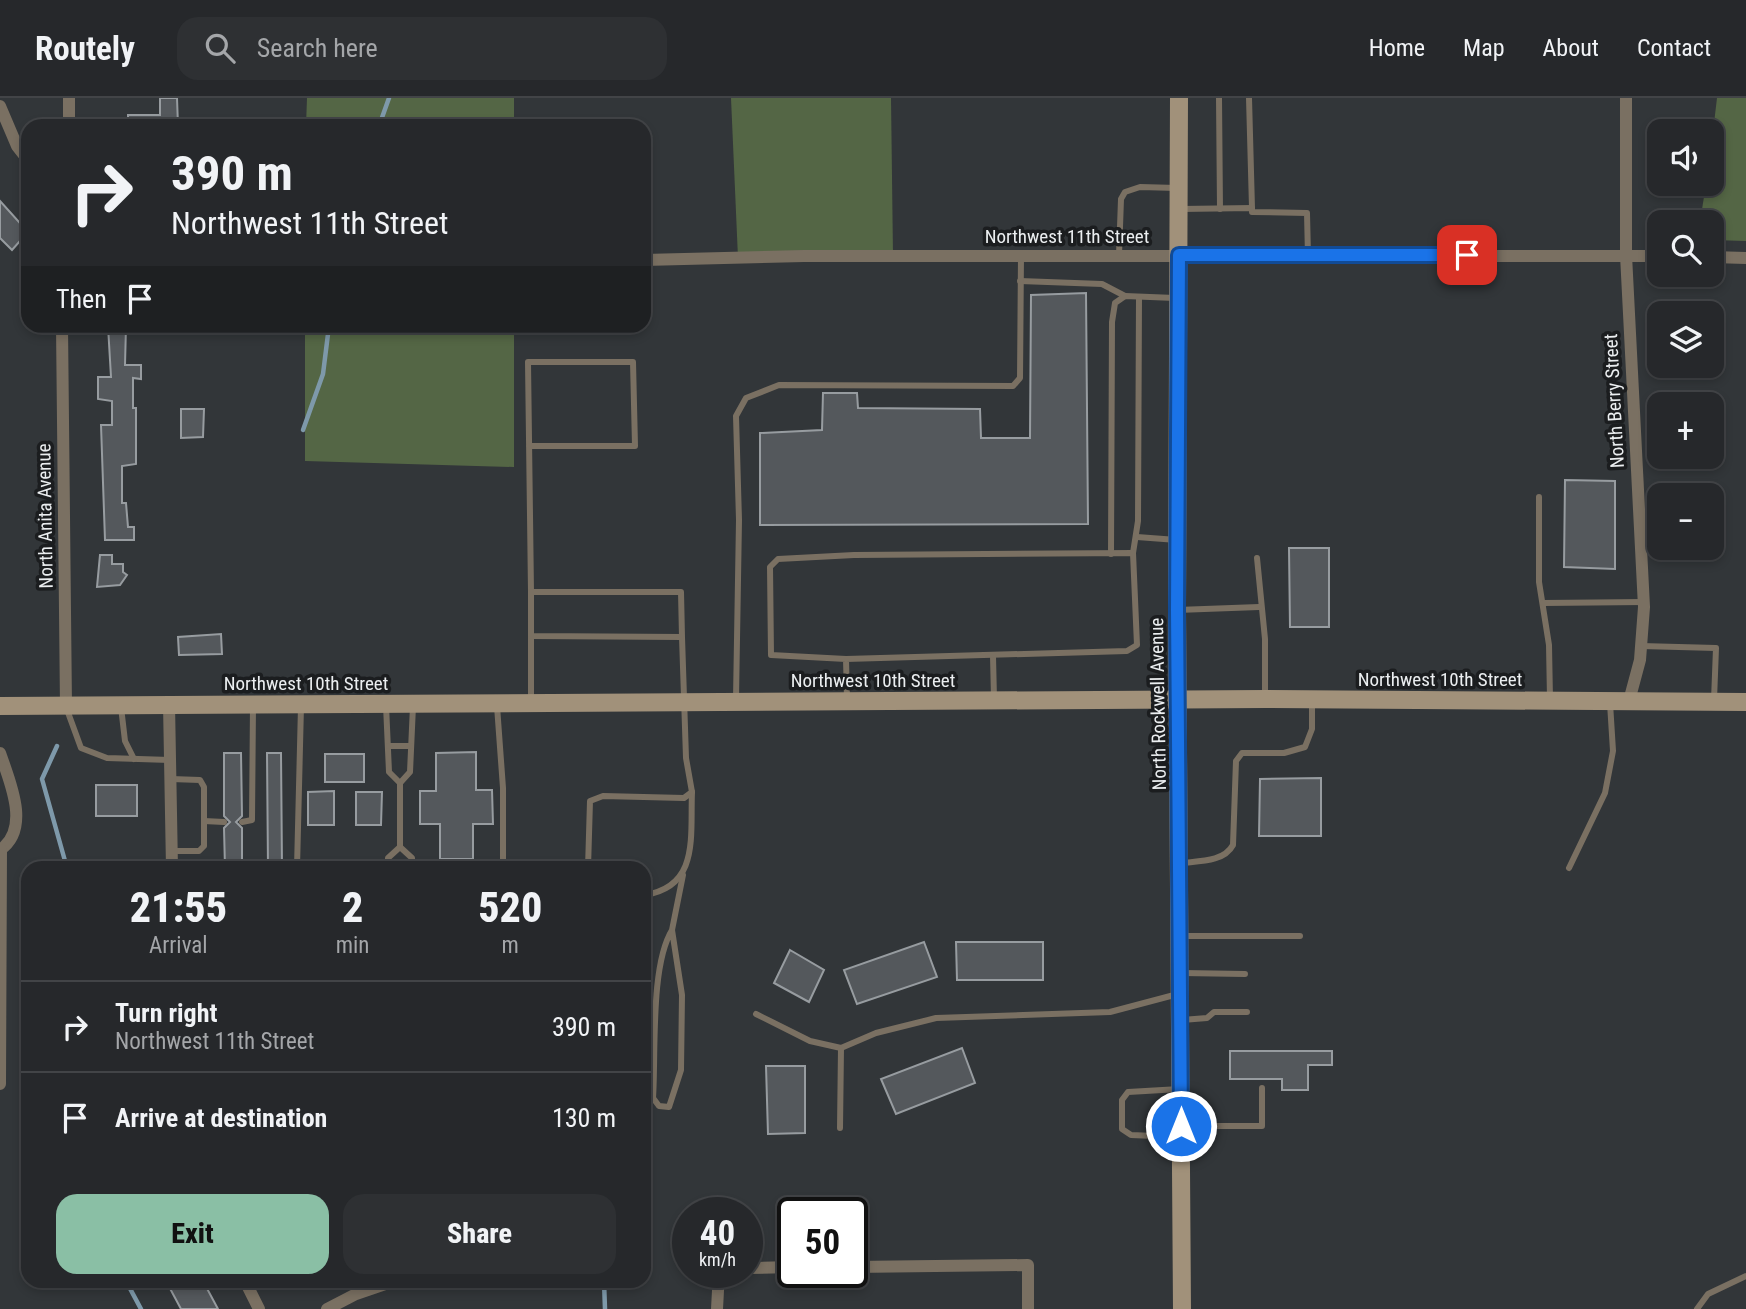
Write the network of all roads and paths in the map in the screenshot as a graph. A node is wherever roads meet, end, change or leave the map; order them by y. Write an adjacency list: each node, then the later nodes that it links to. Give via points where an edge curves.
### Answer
1 (69, 98): 7 (street)
2 (1179, 98): 9 (main road, North Rockwell Avenue)
3 (1219, 98): 12 (lane)
4 (1249, 98): 10 (lane)
5 (1626, 98): 16 (street, North Berry Street)
6 (0, 106): 8 (street)
7 (69, 119)
8 (21, 151)
9 (1179, 188): 11 (main road, North Rockwell Avenue); 14 (lane, via 1140,187 1125,192)
10 (1252, 208): 12 (lane); 17 (lane, via 1252,212 1307,213)
11 (1179, 209): 12 (lane); 15 (main road, North Rockwell Avenue)
12 (1220, 209)
13 (1021, 255): 14 (street, Northwest 11th Street); 21 (street, Northwest 11th Street); 22 (lane)
14 (1119, 255): 15 (street, Northwest 11th Street)
15 (1179, 255): 17 (street, Northwest 11th Street); 25 (main road, North Rockwell Avenue)
16 (1626, 255): 17 (street, Northwest 11th Street); 18 (street, Northwest 11th Street); 35 (street, North Berry Street)
17 (1308, 256)
18 (1647, 256)
19 (1724, 257): 20 (street)
20 (1746, 258)
21 (651, 260)
22 (1020, 281): 23 (lane, via 1102,284); 47 (lane, via 1020,378 1013,386 779,386 746,398 736,416)
23 (1125, 296): 24 (lane); 32 (lane, via 1115,303 1112,322)
24 (1139, 297): 25 (lane); 29 (lane)
25 (1179, 298): 30 (main road, North Rockwell Avenue)
26 (62, 333): 65 (street, North Anita Avenue)
27 (529, 446): 27 (lane, via 635,446 633,362 528,362); 34 (lane)
28 (1539, 497): 36 (lane)
29 (1137, 537): 30 (lane); 31 (lane)
30 (1178, 540): 38 (main road, North Rockwell Avenue)
31 (1133, 552): 32 (lane); 42 (lane, via 1138,645 1114,653)
32 (1111, 554): 43 (lane, via 778,559 770,567 771,655)
33 (1256, 558): 37 (lane)
34 (531, 592): 39 (lane); 40 (lane, via 681,592)
35 (1644, 602): 36 (lane); 41 (street, North Berry Street)
36 (1543, 603): 50 (lane)
37 (1259, 607): 38 (lane); 44 (lane, via 1265,639)
38 (1177, 610): 45 (main road, North Rockwell Avenue)
39 (531, 636): 40 (lane); 59 (lane)
40 (682, 637): 54 (lane)
41 (1641, 646): 52 (street, North Berry Street); 53 (lane, via 1716,648)
42 (993, 656): 43 (lane); 49 (lane)
43 (846, 659): 48 (lane)
44 (1265, 699): 45 (main road, Northwest 10th Street); 46 (main road, Northwest 10th Street)
45 (1180, 700): 49 (main road, Northwest 10th Street); 86 (main road, North Rockwell Avenue)
46 (1312, 700): 50 (main road, Northwest 10th Street); 86 (lane, via 1312,729 1306,747 1291,752 1242,753 1236,761 1229,852)
47 (736, 701): 48 (main road, Northwest 10th Street); 54 (main road, Northwest 10th Street)
48 (847, 701): 49 (main road, Northwest 10th Street)
49 (994, 701)
50 (1550, 701): 51 (main road, Northwest 10th Street)
51 (1610, 701): 52 (main road, Northwest 10th Street); 87 (lane, via 1613,751 1605,793)
52 (1629, 701): 53 (main road, Northwest 10th Street)
53 (1714, 701): 55 (main road, Northwest 10th Street)
54 (683, 702): 59 (main road, Northwest 10th Street); 73 (lane)
55 (1746, 702)
56 (386, 703): 57 (main road, Northwest 10th Street); 62 (main road, Northwest 10th Street); 66 (lane)
57 (412, 703): 58 (main road, Northwest 10th Street); 67 (lane)
58 (497, 703): 59 (main road, Northwest 10th Street); 84 (lane)
59 (531, 703)
60 (169, 704): 61 (main road, Northwest 10th Street); 63 (main road, Northwest 10th Street); 70 (street)
61 (253, 704): 62 (main road, Northwest 10th Street); 76 (lane, via 252,820)
62 (301, 704): 81 (lane)
63 (120, 705): 65 (main road, Northwest 10th Street); 69 (lane, via 125,741)
64 (0, 706): 65 (main road, Northwest 10th Street)
65 (66, 706): 69 (lane, via 81,748 107,758)
66 (389, 746): 67 (lane); 72 (lane, via 389,772)
67 (410, 746): 72 (lane, via 410,772)
68 (0, 753): 78 (street, via 17,826 14,838)
69 (134, 759): 70 (lane)
70 (170, 760): 71 (street)
71 (170, 779): 74 (lane, via 200,780); 79 (street)
72 (400, 783): 77 (lane)
73 (692, 792): 85 (lane, via 684,798 603,796 590,801); 88 (lane, via 689,859)
74 (204, 821): 75 (lane); 79 (lane, via 204,846 199,851)
75 (224, 822)
76 (242, 822)
77 (400, 847): 82 (lane); 83 (lane)
78 (1, 850): 100 (street)
79 (171, 851): 80 (street)
80 (172, 861)
81 (297, 861)
82 (388, 861)
83 (412, 861)
84 (503, 861)
85 (588, 861)
86 (1180, 863): 91 (main road, North Rockwell Avenue)
87 (1569, 868)
88 (683, 875): 89 (lane, via 660,893); 90 (lane)
89 (651, 894)
90 (672, 930): 90 (lane, via 682,995 681,1070 669,1107 659,1106 653,1098 660,976 666,939)
91 (1180, 936): 92 (lane); 93 (main road, North Rockwell Avenue)
92 (1300, 936)
93 (1180, 973): 94 (lane); 95 (main road, North Rockwell Avenue)
94 (1245, 974)
95 (1180, 994): 98 (main road, North Rockwell Avenue); 99 (lane, via 1110,1012 936,1017)
96 (1247, 1012): 98 (lane, via 1214,1012 1207,1018)
97 (755, 1014): 99 (lane, via 810,1041)
98 (1180, 1020): 102 (main road, North Rockwell Avenue)
99 (841, 1048): 103 (lane)
100 (0, 1084)
101 (1262, 1088): 104 (lane, via 1262,1126)
102 (1181, 1089): 104 (main road, North Rockwell Avenue); 104 (lane, via 1128,1092 1122,1100 1122,1129 1131,1135)
103 (840, 1128)
104 (1181, 1131): 114 (main road, North Rockwell Avenue)
105 (868, 1267): 113 (street, via 1028,1265)
106 (1746, 1276): 115 (lane, via 1708,1294)
107 (248, 1288): 110 (street)
108 (374, 1288): 111 (street)
109 (718, 1288): 112 (street)
110 (259, 1309)
111 (327, 1309)
112 (717, 1309)
113 (1028, 1309)
114 (1182, 1309)
115 (1697, 1309)

